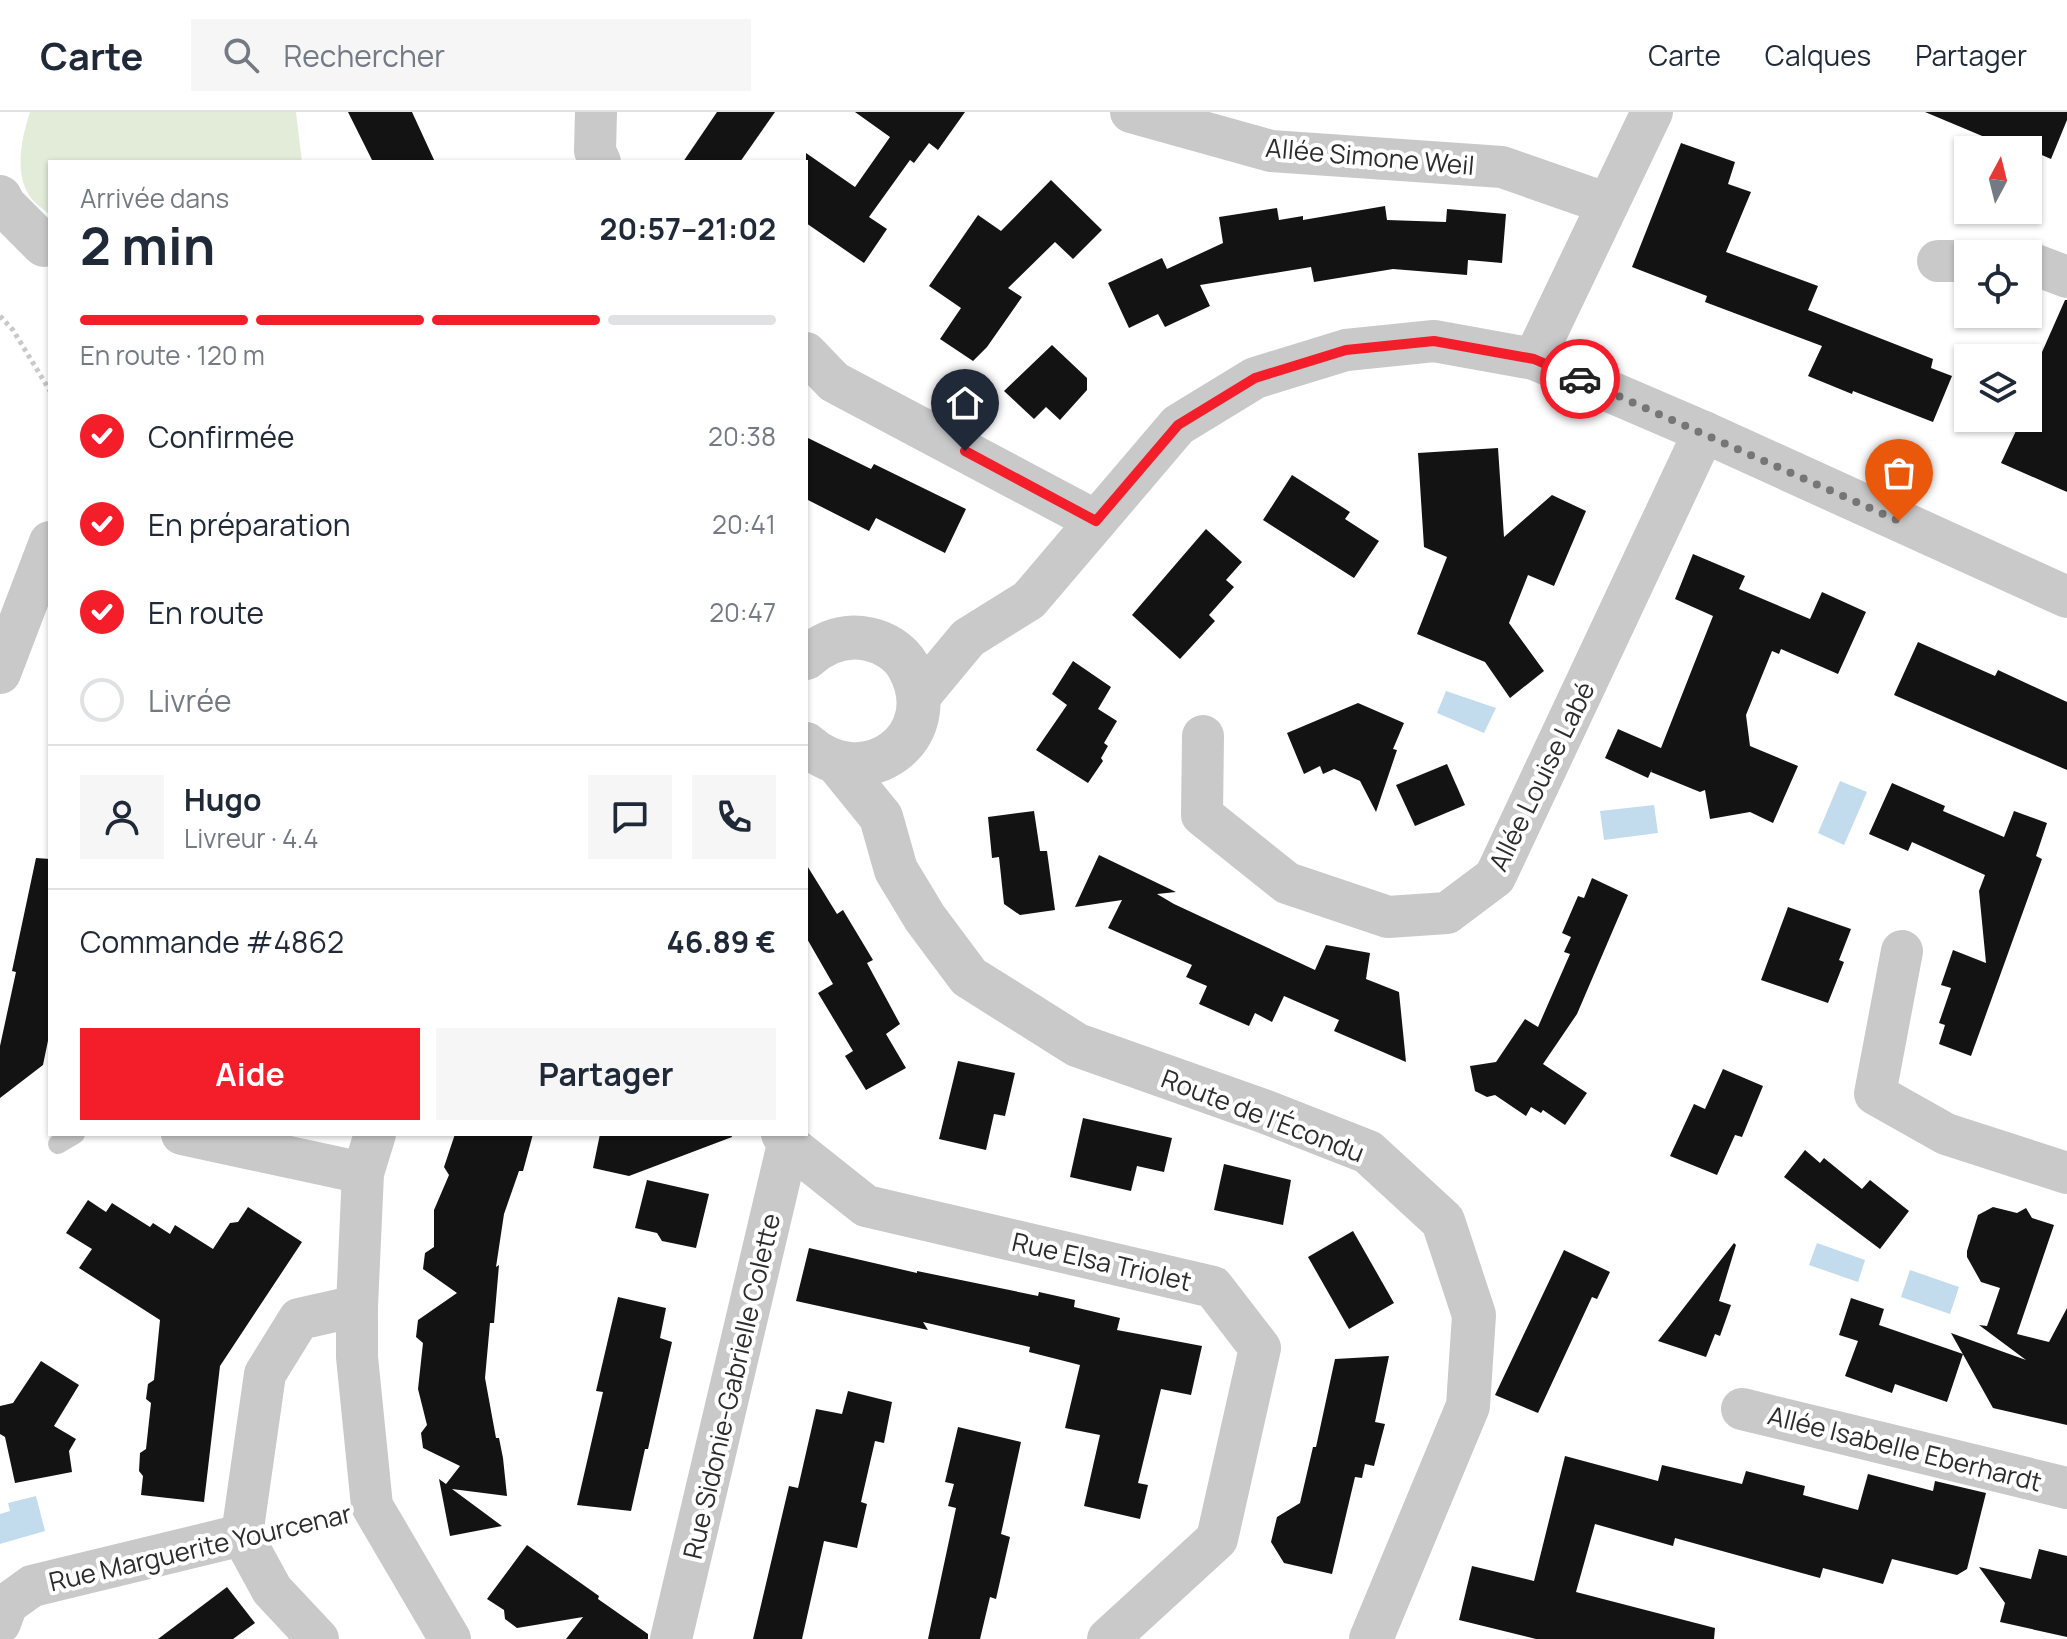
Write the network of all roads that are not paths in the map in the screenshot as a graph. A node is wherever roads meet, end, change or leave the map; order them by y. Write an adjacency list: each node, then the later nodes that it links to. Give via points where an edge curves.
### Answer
1 (1131, 112): 6 (street, Allée Simone Weil, via 1271,151 1502,167)
2 (1652, 112): 6 (street)
3 (588, 114): 4 (street)
4 (599, 160)
5 (0, 197): 8 (street)
6 (1608, 204): 12 (street)
7 (0, 229): 8 (street)
8 (48, 245)
9 (2042, 267): 10 (street)
10 (2067, 277)
11 (808, 355): 14 (street, via 834,382)
12 (1534, 359): 13 (street); 14 (street, via 1434,341 1346,350 1255,378 1178,425)
13 (1704, 432): 16 (street); 22 (street, Allée Louise Labé, via 1495,877 1447,913 1388,917 1287,883 1202,815)
14 (1096, 521): 17 (street, via 1029,600)
15 (48, 547): 20 (street)
16 (2067, 597)
17 (968, 638): 19 (street); 21 (street)
18 (818, 641): 19 (street, via 859,637)
19 (890, 647): 21 (street, via 915,678)
20 (0, 673)
21 (919, 697): 23 (street, Route de l'Écondu, via 914,728)
22 (1203, 736)
23 (895, 752): 24 (street, Route de l'Écondu, via 858,766); 25 (street, Route de l'Écondu)
24 (819, 757): 25 (street, Route de l'Écondu)
25 (881, 817): 40 (street, Route de l'Écondu, via 896,870 969,977 1077,1045 1368,1152 1443,1221 1474,1315 1468,1406)
26 (1902, 951): 30 (street, via 1875,1094 1946,1134)
27 (202, 1136): 29 (street)
28 (785, 1139): 38 (street, Rue Sidonie-Gabrielle Colette); 39 (street, Rue Elsa Triolet, via 866,1206 1213,1287 1260,1348 1217,1539)
29 (369, 1153): 31 (street)
30 (2067, 1173)
31 (357, 1306): 34 (street, via 299,1319 265,1374); 37 (street, via 372,1506)
32 (1742, 1409): 33 (street, Allée Isabelle Eberhardt)
33 (2067, 1488)
34 (242, 1535): 35 (street, Rue Marguerite Yourcenar, via 32,1586 7,1604); 36 (street, via 272,1590)
35 (0, 1623)
36 (318, 1639)
37 (450, 1639)
38 (671, 1639)
39 (1108, 1639)
40 (1371, 1639)

